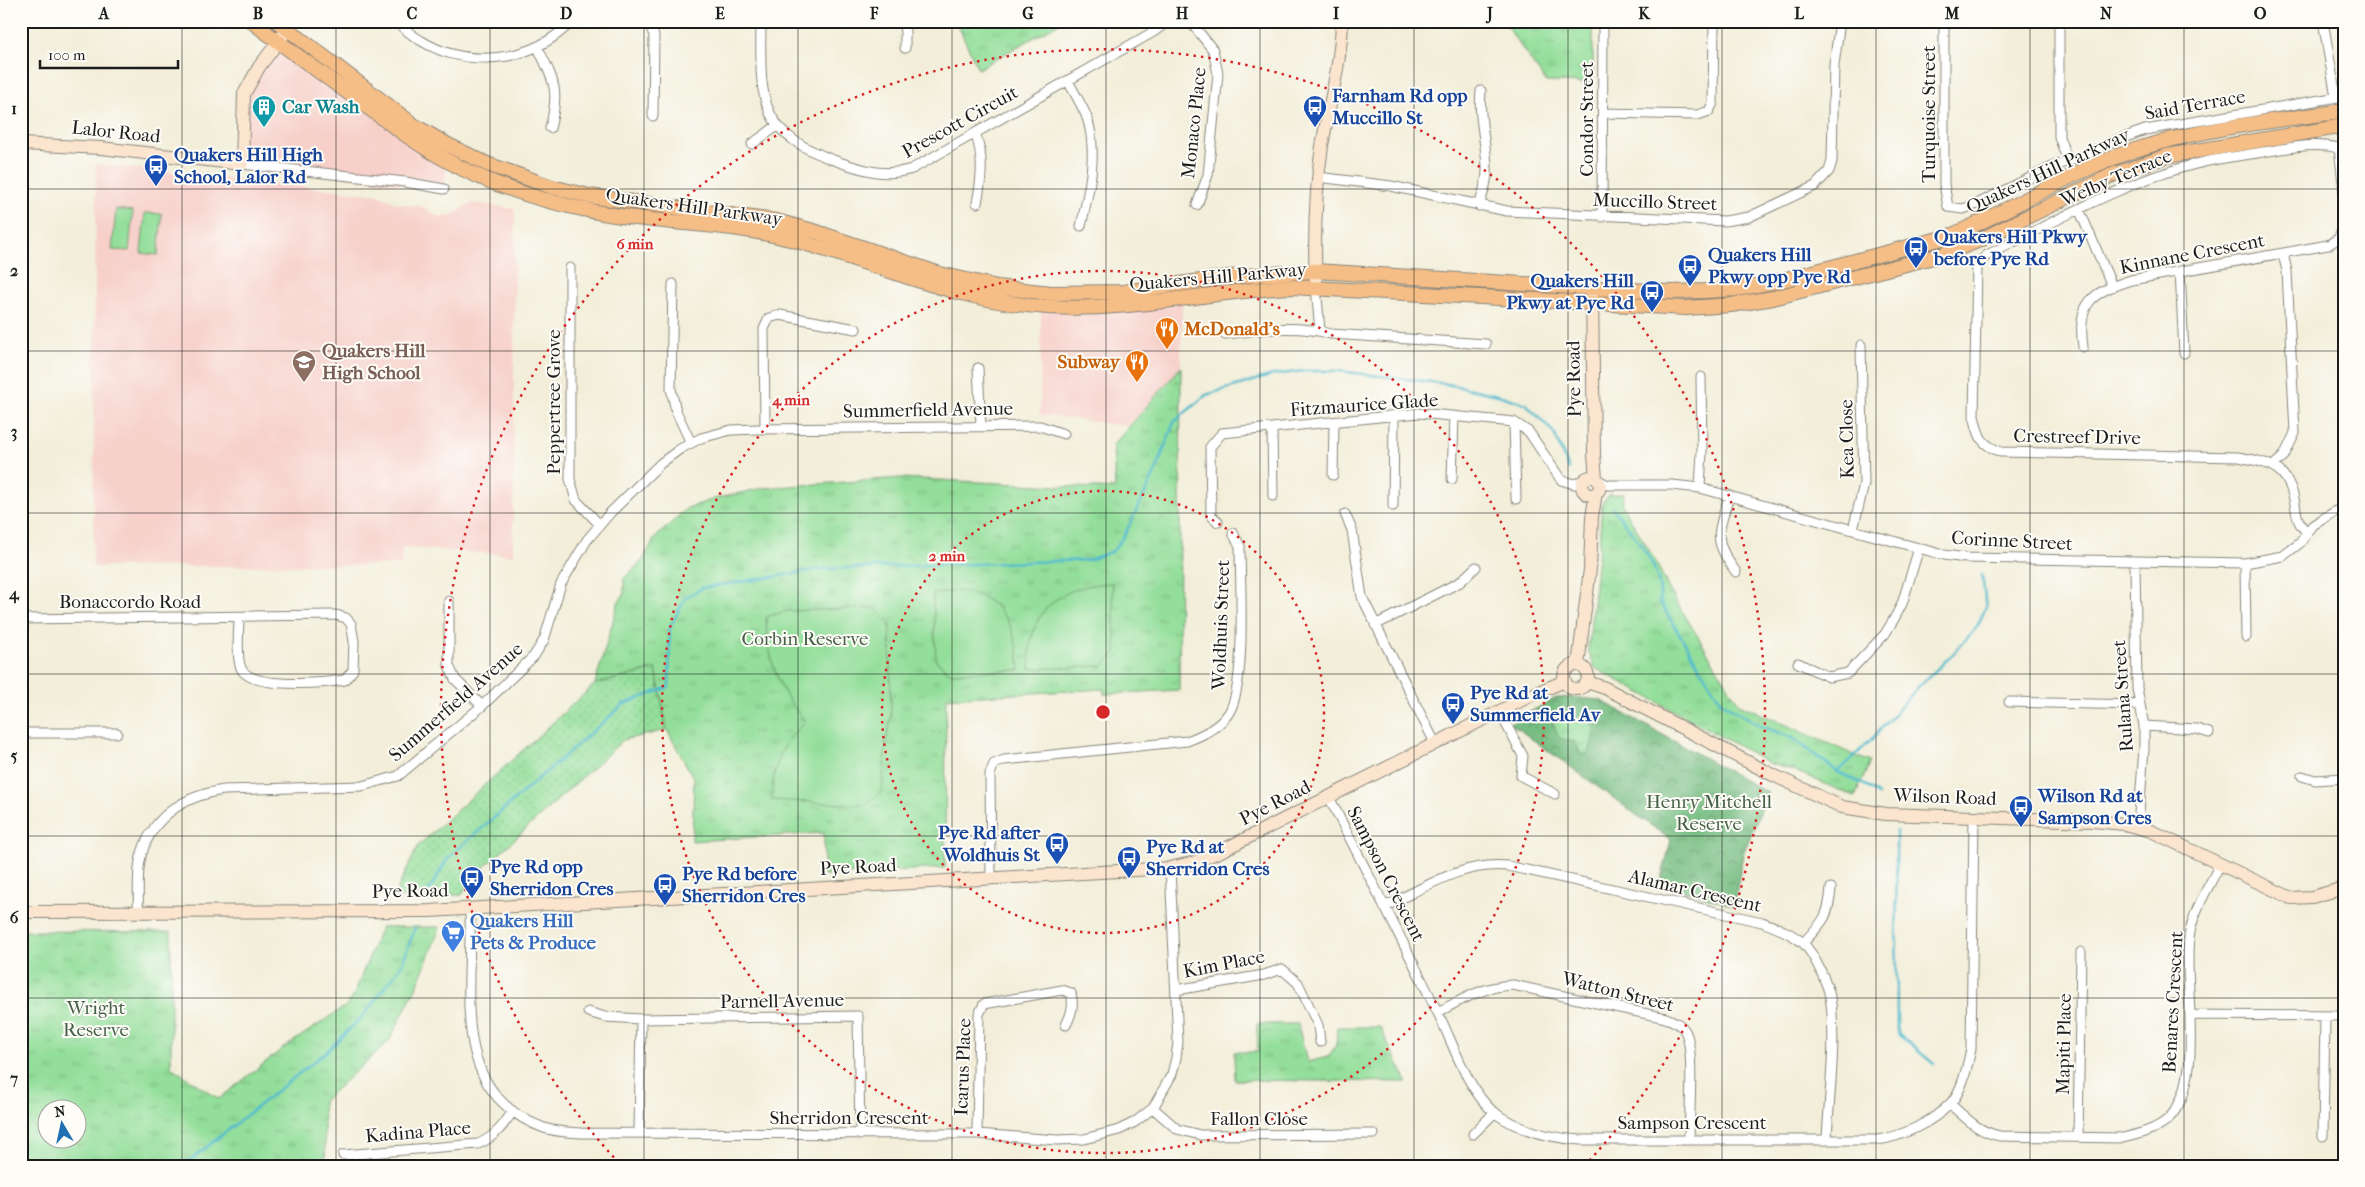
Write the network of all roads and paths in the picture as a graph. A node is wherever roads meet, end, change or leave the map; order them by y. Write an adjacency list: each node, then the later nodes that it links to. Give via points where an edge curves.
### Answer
1 (251, 21): 17 (main road, Quakers Hill Parkway)
2 (395, 21): 18 (street, via 420,41 466,57 502,57)
3 (572, 21): 18 (street)
4 (649, 21): 25 (street, via 654,36)
5 (760, 21): 26 (street, Prescott Circuit, via 761,85 770,115)
6 (902, 21): 19 (street, via 906,34)
7 (1168, 21): 20 (street, Prescott Circuit)
8 (1190, 21): 38 (street, Monaco Place, via 1213,50 1218,74 1208,175)
9 (1342, 21): 34 (street, via 1340,57)
10 (1603, 21): 24 (street, Condor Street)
11 (1714, 21): 24 (street, via 1713,103 1709,111 1698,115)
12 (1840, 21): 42 (street, Muccillo Street, via 1834,65 1832,161 1823,180 1748,217 1725,221)
13 (1944, 21): 40 (street, Turquoise Street, via 1944,184)
14 (2059, 21): 32 (street, via 2058,137)
15 (2323, 21): 22 (street)
16 (283, 25): 17 (street); 48 (main road, Quakers Hill Parkway, via 415,126 448,145 486,164 588,196 776,221 940,274 1034,292 1123,292 1229,276)
17 (278, 42): 33 (street, via 244,94); 52 (main road, Quakers Hill Parkway, via 414,141 447,161 509,189 581,209 788,238 955,293 1017,304 1051,307 1152,303 1262,288)
18 (538, 48): 28 (street, via 556,89)
19 (905, 48)
20 (1068, 81): 29 (street, Prescott Circuit); 44 (street, via 1085,113 1090,133 1091,178)
21 (1482, 91): 39 (street, via 1480,112 1487,176)
22 (2340, 96): 32 (street, Said Terrace, via 2145,130)
23 (2344, 111): 53 (main road, Quakers Hill Parkway, via 2206,132 2153,144 2108,160 1950,236 1779,281 1705,291)
24 (1603, 113): 42 (street, Condor Street)
25 (653, 116)
26 (777, 126): 29 (street, Prescott Circuit, via 820,155 884,174 912,169); 31 (street)
27 (2344, 126): 54 (main road, Quakers Hill Parkway, via 2198,149 2139,164 1962,248 1798,293 1714,307)
28 (550, 128)
29 (975, 133): 37 (street, via 982,156)
30 (21, 144): 33 (street, Lalor Road, via 101,148)
31 (752, 144)
32 (2068, 161): 40 (street, Said Terrace, via 1977,204 1963,209)
33 (242, 164): 35 (street, Lalor Road)
34 (1318, 177): 39 (street, Muccillo Street, via 1391,186); 48 (street)
35 (444, 189)
36 (2344, 192): 41 (street, Welby Terrace, via 2338,148 2325,144 2195,164 2141,181)
37 (977, 202)
38 (1197, 205)
39 (1480, 206): 42 (street, Muccillo Street, via 1507,211)
40 (1948, 207)
41 (2079, 210): 46 (street, Welby Terrace, via 1988,255); 51 (street)
42 (1602, 217)
43 (2344, 223): 45 (street, via 2339,238 2328,245)
44 (1081, 226)
45 (2283, 254): 49 (street, Kinnane Crescent); 73 (street, Kinnane Crescent, via 2287,271 2295,433 2284,456)
46 (1977, 265): 73 (street, Crestreef Drive, via 1974,416 1981,440 1989,448 2001,452 2238,457 2264,461)
47 (570, 268): 85 (street, Peppertree Grove, via 570,479 576,500)
48 (1315, 271): 52 (street); 53 (main road, Quakers Hill Parkway)
49 (2180, 272): 51 (street, Kinnane Crescent); 61 (street)
50 (673, 284): 72 (street, via 672,389 676,411)
51 (2112, 286): 60 (street, Kinnane Crescent, via 2085,306 2080,325)
52 (1316, 287): 54 (main road, Quakers Hill Parkway); 56 (street)
53 (1592, 288): 54 (street, Pye Road)
54 (1592, 303): 76 (street, Pye Road, via 1594,455)
55 (856, 329): 69 (street, via 780,315 769,318 764,329)
56 (1316, 331): 57 (street, via 1280,328); 58 (street)
57 (1225, 334)
58 (1486, 344)
59 (1861, 345): 86 (street, Kea Close, via 1864,484)
60 (2083, 347)
61 (2184, 353)
62 (978, 368): 68 (street)
63 (1701, 377): 77 (street)
64 (1394, 416): 65 (street, Fitzmaurice Glade, via 1419,413); 67 (street, Fitzmaurice Glade); 81 (street)
65 (1454, 416): 66 (street, Fitzmaurice Glade); 75 (street)
66 (1514, 422): 76 (street, via 1529,432 1561,480); 80 (street)
67 (1334, 423): 70 (street, Fitzmaurice Glade); 74 (street)
68 (981, 426): 69 (street, Summerfield Avenue); 71 (street, Summerfield Avenue, via 1040,426)
69 (765, 428): 72 (street, Summerfield Avenue, via 720,432)
70 (1272, 428): 79 (street); 84 (street, Fitzmaurice Glade, via 1222,433 1210,447 1211,515)
71 (1064, 434)
72 (691, 443): 85 (street, Summerfield Avenue, via 661,463)
73 (2273, 466): 87 (street, Crestreef Drive, via 2288,479 2297,519)
74 (1333, 475)
75 (1452, 479)
76 (1591, 485): 77 (street, Corinne Street); 100 (street, Pye Road, via 1590,569)
77 (1700, 488): 78 (street, Corinne Street)
78 (1729, 495): 86 (street, Corinne Street); 93 (street, via 1719,540 1722,552)
79 (1273, 496)
80 (1516, 499)
81 (1393, 506)
82 (2344, 506): 87 (street, Corinne Street, via 2322,518)
83 (1345, 514): 97 (street, via 1352,530 1360,589)
84 (1218, 522)
85 (600, 525): 105 (street, Summerfield Avenue, via 564,577 538,651)
86 (1853, 530): 89 (street, Corinne Street)
87 (2307, 532): 91 (street, Corinne Street, via 2300,543 2283,556)
88 (1234, 533): 120 (street, Woldhuis Street, via 1240,546 1240,676 1235,702 1220,723 1187,741 991,761)
89 (1919, 548): 90 (street, Corinne Street, via 1966,558); 99 (street, via 1902,604 1894,619 1848,673 1829,677)
90 (2135, 562): 91 (street, Corinne Street); 104 (street, Rulana Street)
91 (2245, 564): 98 (street)
92 (1476, 567): 97 (street, via 1460,582)
93 (1736, 572)
94 (449, 601): 105 (street, via 449,666 455,679)
95 (239, 618): 95 (street, Bonaccordo Road, via 336,615 346,618 351,624 354,641 353,670 345,680 317,684 248,676 241,668); 96 (street, Bonaccordo Road)
96 (21, 619)
97 (1375, 625): 111 (street)
98 (2246, 637)
99 (1798, 663)
100 (1578, 665): 101 (street, via 1567,670); 102 (street, via 1586,671)
101 (1565, 681): 102 (street, via 1574,689 1582,688); 106 (street, Pye Road)
102 (1587, 682): 116 (street, Wilson Road, via 1605,688 1842,807 1886,814)
103 (2009, 702): 104 (street)
104 (2139, 704): 107 (street, Rulana Street)
105 (482, 706): 126 (street, Summerfield Avenue, via 398,776 381,782 362,786 224,790 207,793 176,806 156,825 144,848 139,873)
106 (1500, 711): 111 (street, Pye Road); 114 (street, via 1523,756 1521,776)
107 (2144, 726): 110 (street, via 2197,729); 117 (street, Rulana Street)
108 (21, 732): 109 (street)
109 (117, 733)
110 (2209, 733)
111 (1435, 744): 115 (street, Pye Road)
112 (2302, 776): 113 (street, via 2315,780)
113 (2344, 778)
114 (1554, 794)
115 (1329, 797): 119 (street, Pye Road, via 1207,858); 123 (street, Sampson Crescent)
116 (1974, 817): 117 (street, Wilson Road, via 2092,821); 138 (street, Sampson Crescent, via 1971,1050 1962,1082)
117 (2138, 827): 118 (street, Wilson Road)
118 (2220, 864): 122 (street, Wilson Road, via 2291,898 2312,897); 132 (street, Benares Crescent, via 2190,935)
119 (1170, 868): 120 (street, Pye Road); 129 (street, Sherridon Crescent)
120 (991, 878): 124 (street, Pye Road)
121 (1831, 888): 127 (street, via 1830,909)
122 (2344, 888)
123 (1384, 907): 127 (street, Alamar Crescent, via 1462,870 1490,864 1762,922); 131 (street, Sampson Crescent)
124 (470, 908): 126 (street, Pye Road, via 406,912); 140 (street, Sherridon Crescent, via 473,1050 484,1078)
125 (21, 912): 126 (street, Pye Road)
126 (138, 912)
127 (1803, 943): 150 (street, Alamar Crescent, via 1830,996 1832,1029)
128 (2081, 952): 148 (street, Mapiti Place)
129 (1176, 990): 137 (street, Kim Place, via 1282,969 1298,983 1318,1025); 139 (street, Sherridon Crescent, via 1176,1058 1172,1074)
130 (588, 1012): 135 (street, Parnell Avenue, via 605,1017)
131 (1438, 1012): 141 (street, Sampson Crescent, via 1468,1076); 149 (street, Watton Street, via 1483,989 1513,985 1677,1023 1685,1031 1690,1057)
132 (2190, 1015): 133 (street); 148 (street, Benares Crescent, via 2188,1071 2178,1103 2168,1118 2140,1134 2123,1138)
133 (2324, 1016): 134 (street); 147 (street)
134 (2344, 1016)
135 (641, 1019): 142 (street); 146 (street, Parnell Avenue, via 858,1016)
136 (1066, 1025): 143 (street, Icarus Place, via 1073,1002 1071,993 1062,990 984,1004 979,1014)
137 (1320, 1042)
138 (1950, 1104): 148 (street, Benares Crescent, via 1987,1134); 150 (street, Sampson Crescent, via 1910,1131 1893,1138 1862,1141)
139 (1153, 1108): 143 (street, Sherridon Crescent, via 1119,1130 1084,1139); 144 (street, Fallon Close, via 1177,1129 1200,1135)
140 (513, 1111): 142 (street, Sherridon Crescent, via 544,1128 560,1131); 151 (street, Kadina Place, via 491,1139 478,1144)
141 (1495, 1112): 145 (street); 149 (street, Sampson Crescent, via 1536,1133 1560,1138)
142 (639, 1133): 146 (street, Sherridon Crescent)
143 (977, 1134): 146 (street, Sherridon Crescent)
144 (1374, 1134)
145 (1473, 1134)
146 (860, 1135)
147 (2323, 1136)
148 (2078, 1137)
149 (1689, 1139): 150 (street, Sampson Crescent)
150 (1827, 1139)
151 (343, 1155)

